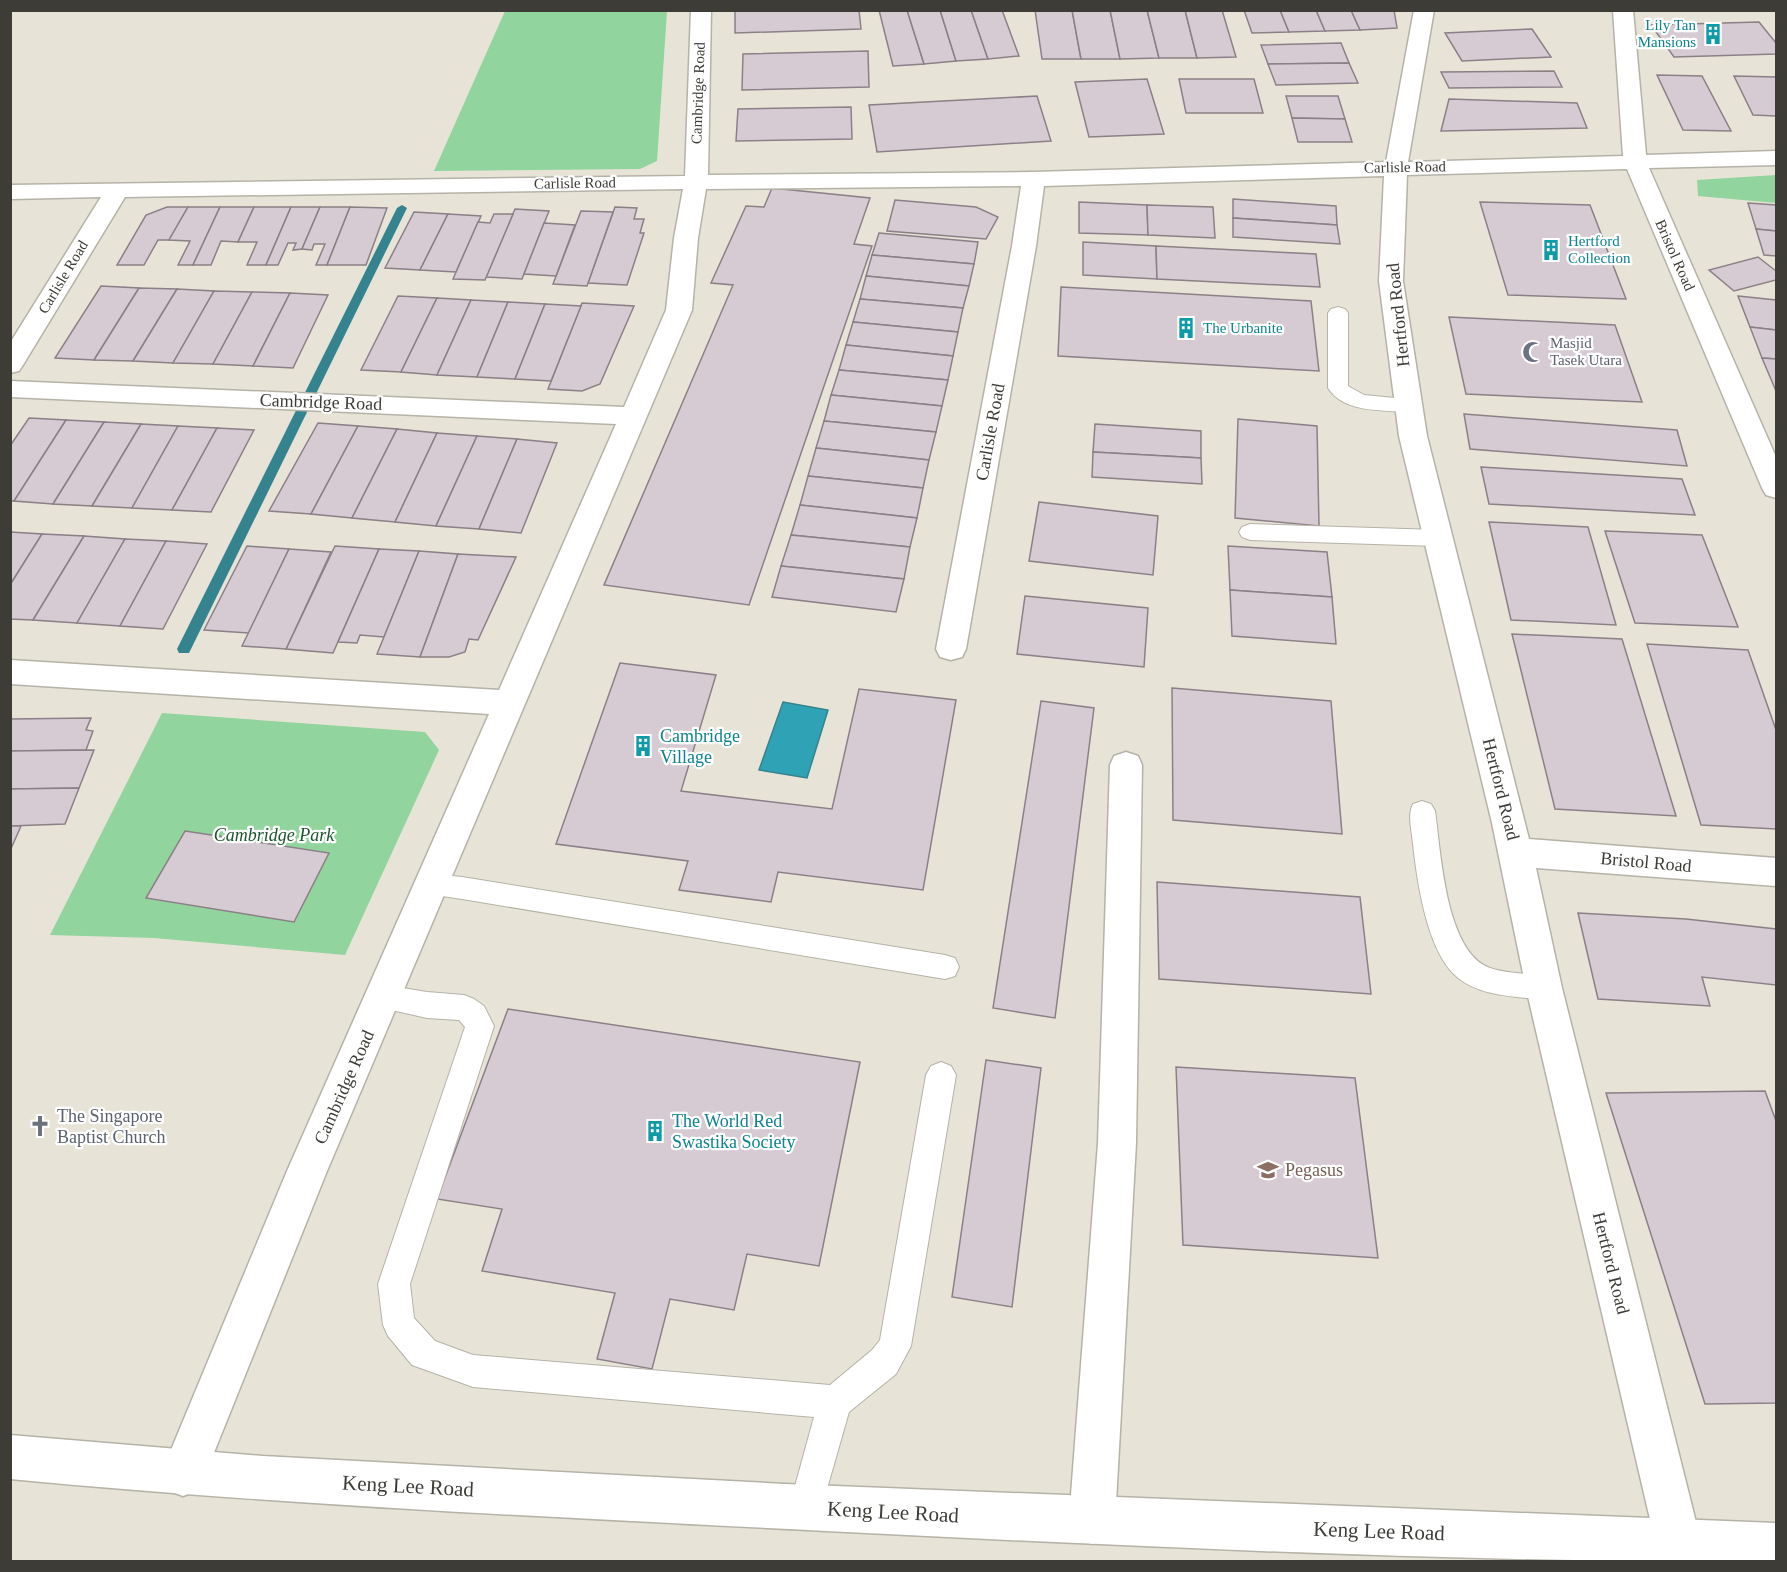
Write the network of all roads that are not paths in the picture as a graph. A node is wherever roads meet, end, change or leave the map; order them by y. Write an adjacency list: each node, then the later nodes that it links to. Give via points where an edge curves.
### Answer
1 (701, 10): 8 (street, Cambridge Road)
2 (1424, 10): 6 (street, Hertford Road)
3 (1623, 10): 5 (street, Bristol Road)
4 (1776, 158): 5 (street, Carlisle Road)
5 (1634, 160): 6 (street, Carlisle Road); 16 (street, Bristol Road)
6 (1396, 167): 7 (street, Carlisle Road); 14 (street, Hertford Road, via 1391,281)
7 (1033, 179): 8 (street, Carlisle Road); 19 (street, Carlisle Road)
8 (696, 181): 9 (street, Carlisle Road); 15 (street, Cambridge Road, via 679,310)
9 (117, 190): 10 (street, Carlisle Road); 12 (street, Carlisle Road)
10 (10, 192)
11 (1338, 313): 14 (lane, via 1338,388 1356,401)
12 (10, 365)
13 (10, 389): 15 (street, Cambridge Road)
14 (1408, 405): 18 (street, Hertford Road)
15 (632, 416): 21 (street, Cambridge Road)
16 (1776, 488)
17 (1250, 532): 18 (lane)
18 (1438, 538): 24 (street, Hertford Road)
19 (951, 649)
20 (10, 672): 21 (street)
21 (510, 703): 26 (street, Cambridge Road)
22 (1126, 765): 35 (street, via 1117,1143)
23 (1422, 811): 28 (lane, via 1441,928 1456,960 1480,978)
24 (1516, 852): 25 (street, Bristol Road); 28 (street, Hertford Road)
25 (1776, 872)
26 (432, 885): 27 (lane); 29 (street, Cambridge Road)
27 (945, 967)
28 (1544, 988): 37 (street, Hertford Road)
29 (384, 997): 31 (lane, via 464,1008 480,1026 394,1284 399,1325 424,1353 473,1371); 33 (street, Cambridge Road, via 307,1171)
30 (940, 1075): 31 (lane, via 895,1346 884,1362)
31 (835, 1402): 34 (lane)
32 (10, 1457): 33 (street, Keng Lee Road)
33 (183, 1474): 34 (street, Keng Lee Road)
34 (806, 1508): 35 (street, Keng Lee Road)
35 (1092, 1521): 37 (street, Keng Lee Road, via 1581,1537)
36 (1776, 1546): 37 (street, Keng Lee Road)
37 (1681, 1553)

